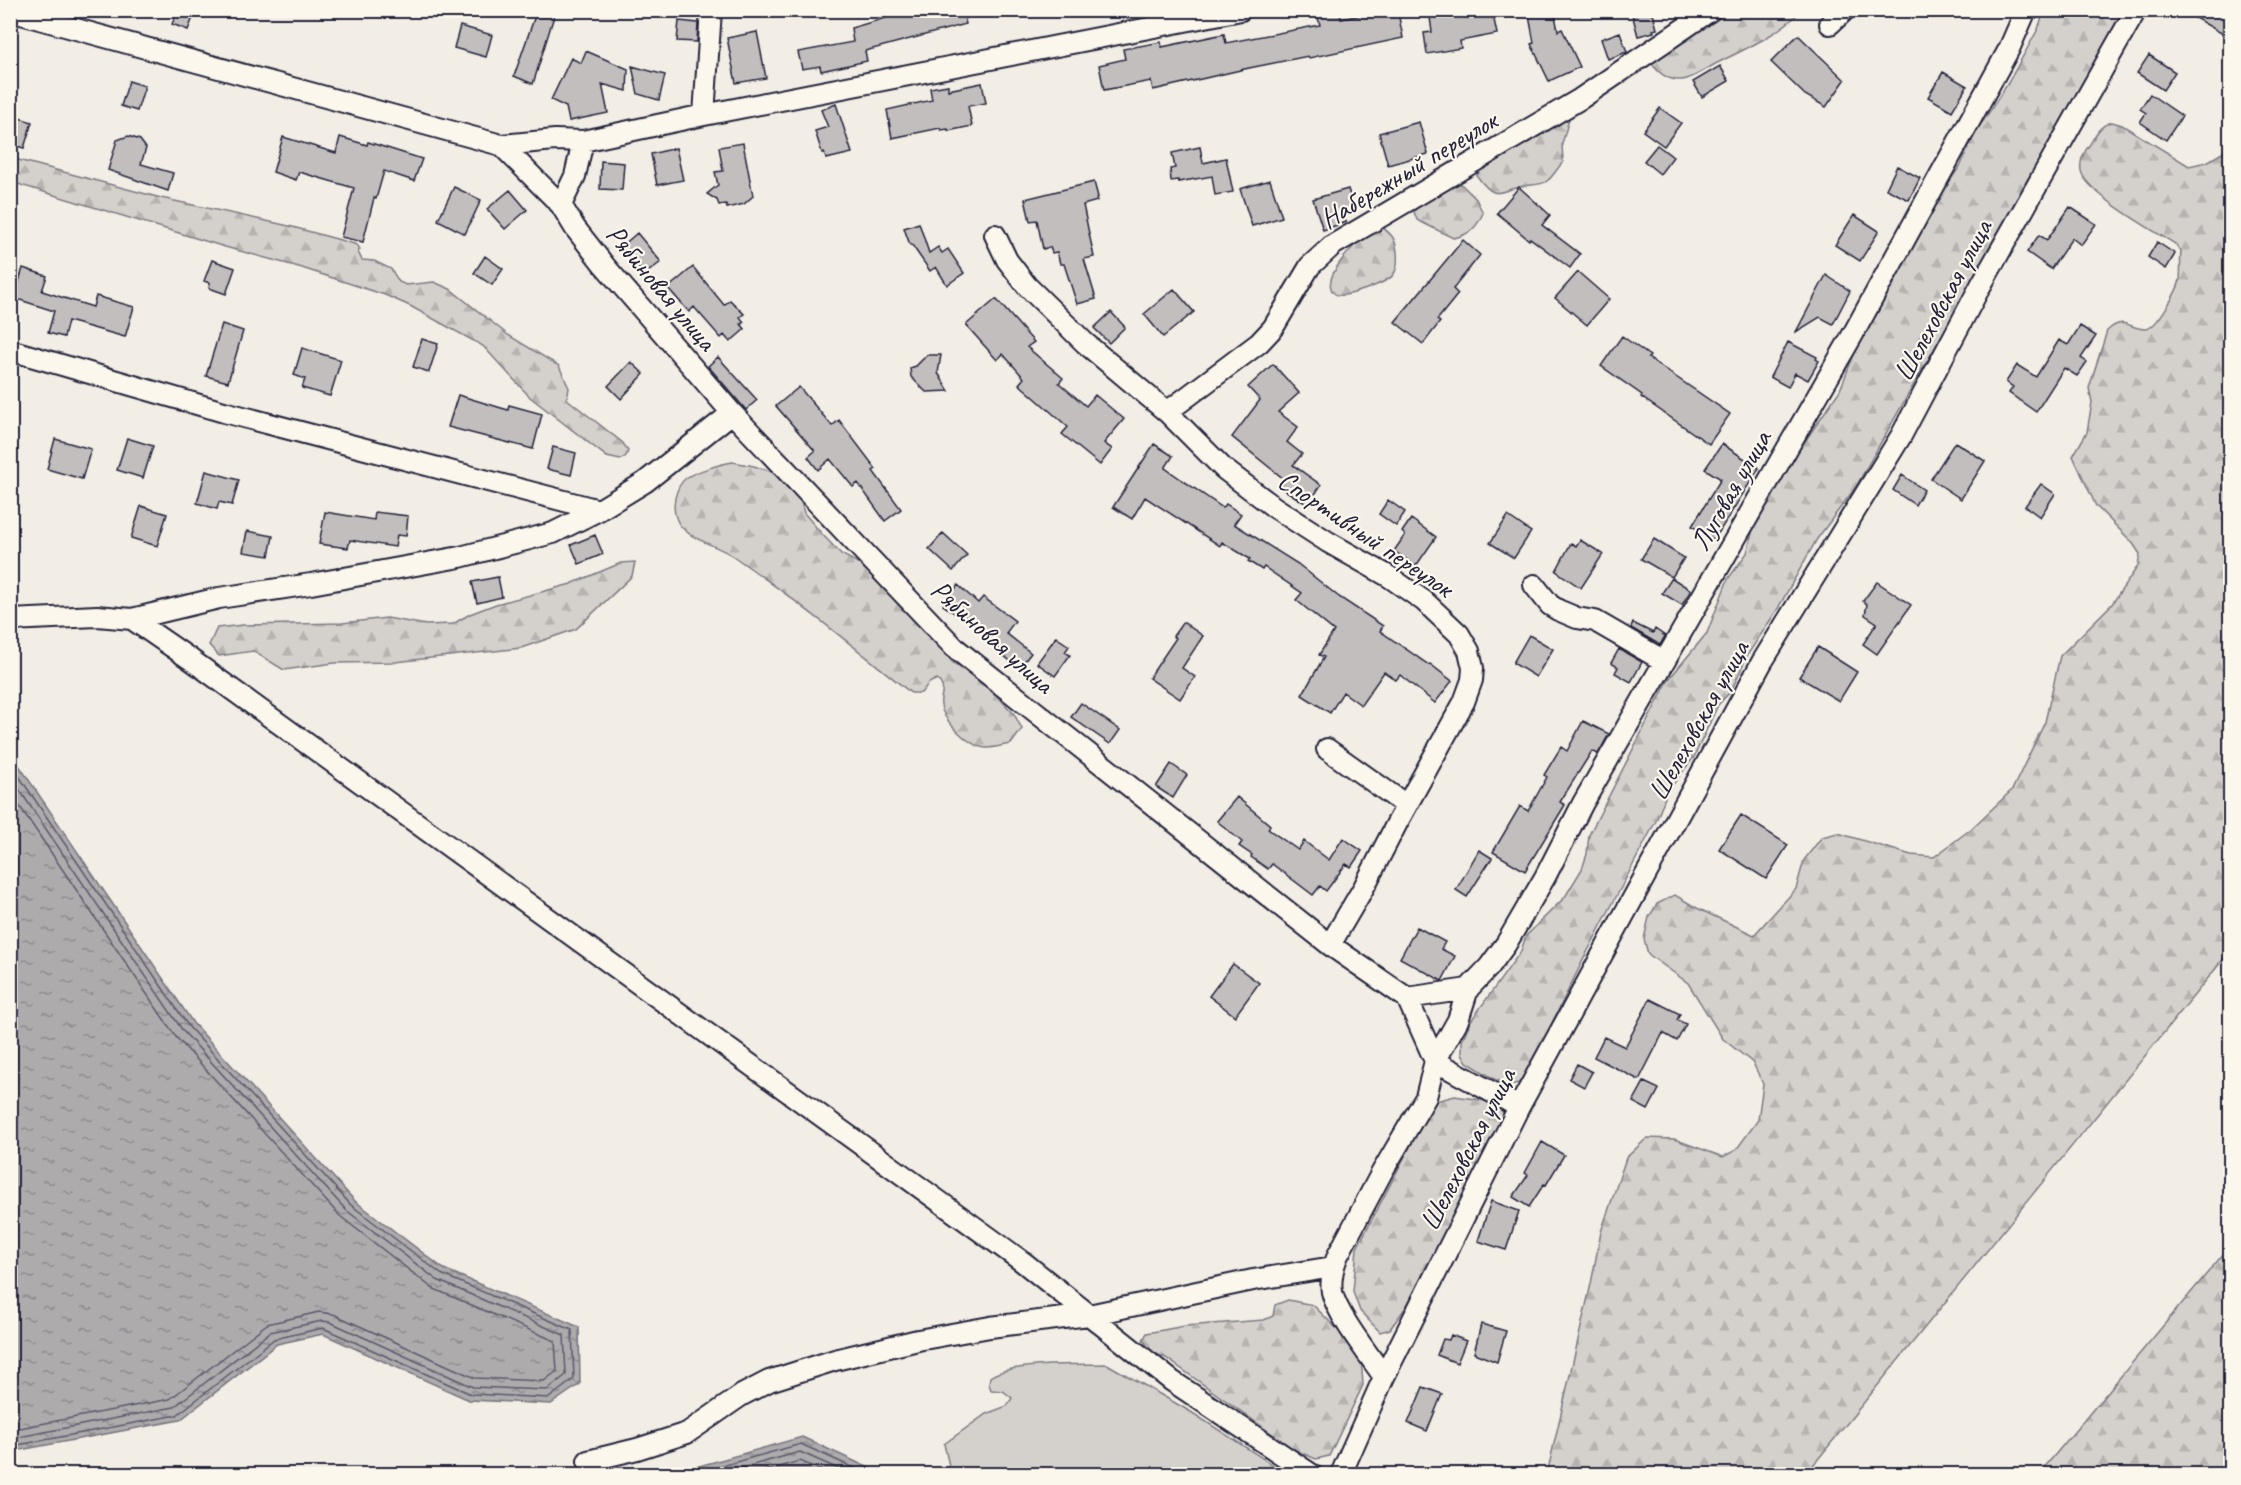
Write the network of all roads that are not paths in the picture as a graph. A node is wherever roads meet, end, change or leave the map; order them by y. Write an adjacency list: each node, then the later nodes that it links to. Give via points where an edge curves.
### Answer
1 (711, 10): 9 (street)
2 (1241, 10): 9 (street)
3 (1711, 10): 15 (street, Набережный переулок, via 1580,99 1333,244 1310,266 1260,343)
4 (1845, 10): 8 (street)
5 (2026, 10): 21 (street, Луговая улица, via 2009,49 1852,336)
6 (2136, 10): 28 (street, Шелеховская улица, via 1901,436 1762,662)
7 (10, 11): 11 (street)
8 (1830, 24)
9 (704, 115): 10 (street)
10 (583, 141): 11 (street); 12 (street, via 575,176)
11 (501, 144): 12 (street, Рябиновая улица)
12 (561, 205): 16 (street, Рябиновая улица, via 604,265)
13 (995, 235): 15 (street, Спортивный переулок, via 1007,260 1027,286 1085,343)
14 (10, 350): 17 (street, via 224,412)
15 (1167, 412): 23 (street, Спортивный переулок, via 1237,480 1424,601 1464,641 1472,659 1470,690)
16 (732, 413): 17 (street, via 645,482); 24 (street, Рябиновая улица, via 955,648)
17 (598, 510): 19 (street, via 553,533 460,557 219,598)
18 (1534, 585): 21 (street, via 1558,610 1595,621)
19 (132, 619): 20 (street, via 97,616); 30 (street, via 1013,1255)
20 (10, 620)
21 (1664, 661): 25 (street, Луговая улица, via 1515,930 1489,968)
22 (1327, 750): 23 (street)
23 (1406, 805): 24 (street, Спортивный переулок)
24 (1330, 945): 26 (street, Рябиновая улица)
25 (1468, 988): 26 (street); 27 (street, via 1458,1020)
26 (1407, 999): 27 (street)
27 (1435, 1060): 28 (street); 29 (street, via 1426,1097)
28 (1519, 1107): 31 (street, Шелеховская улица)
29 (1333, 1267): 30 (street); 31 (street, via 1332,1293 1338,1309)
30 (1089, 1315): 32 (street, via 918,1340 778,1377 742,1395 687,1433); 33 (street, via 1172,1381)
31 (1383, 1377): 34 (street, Шелеховская улица)
32 (588, 1461)
33 (1311, 1474)
34 (1341, 1474)

